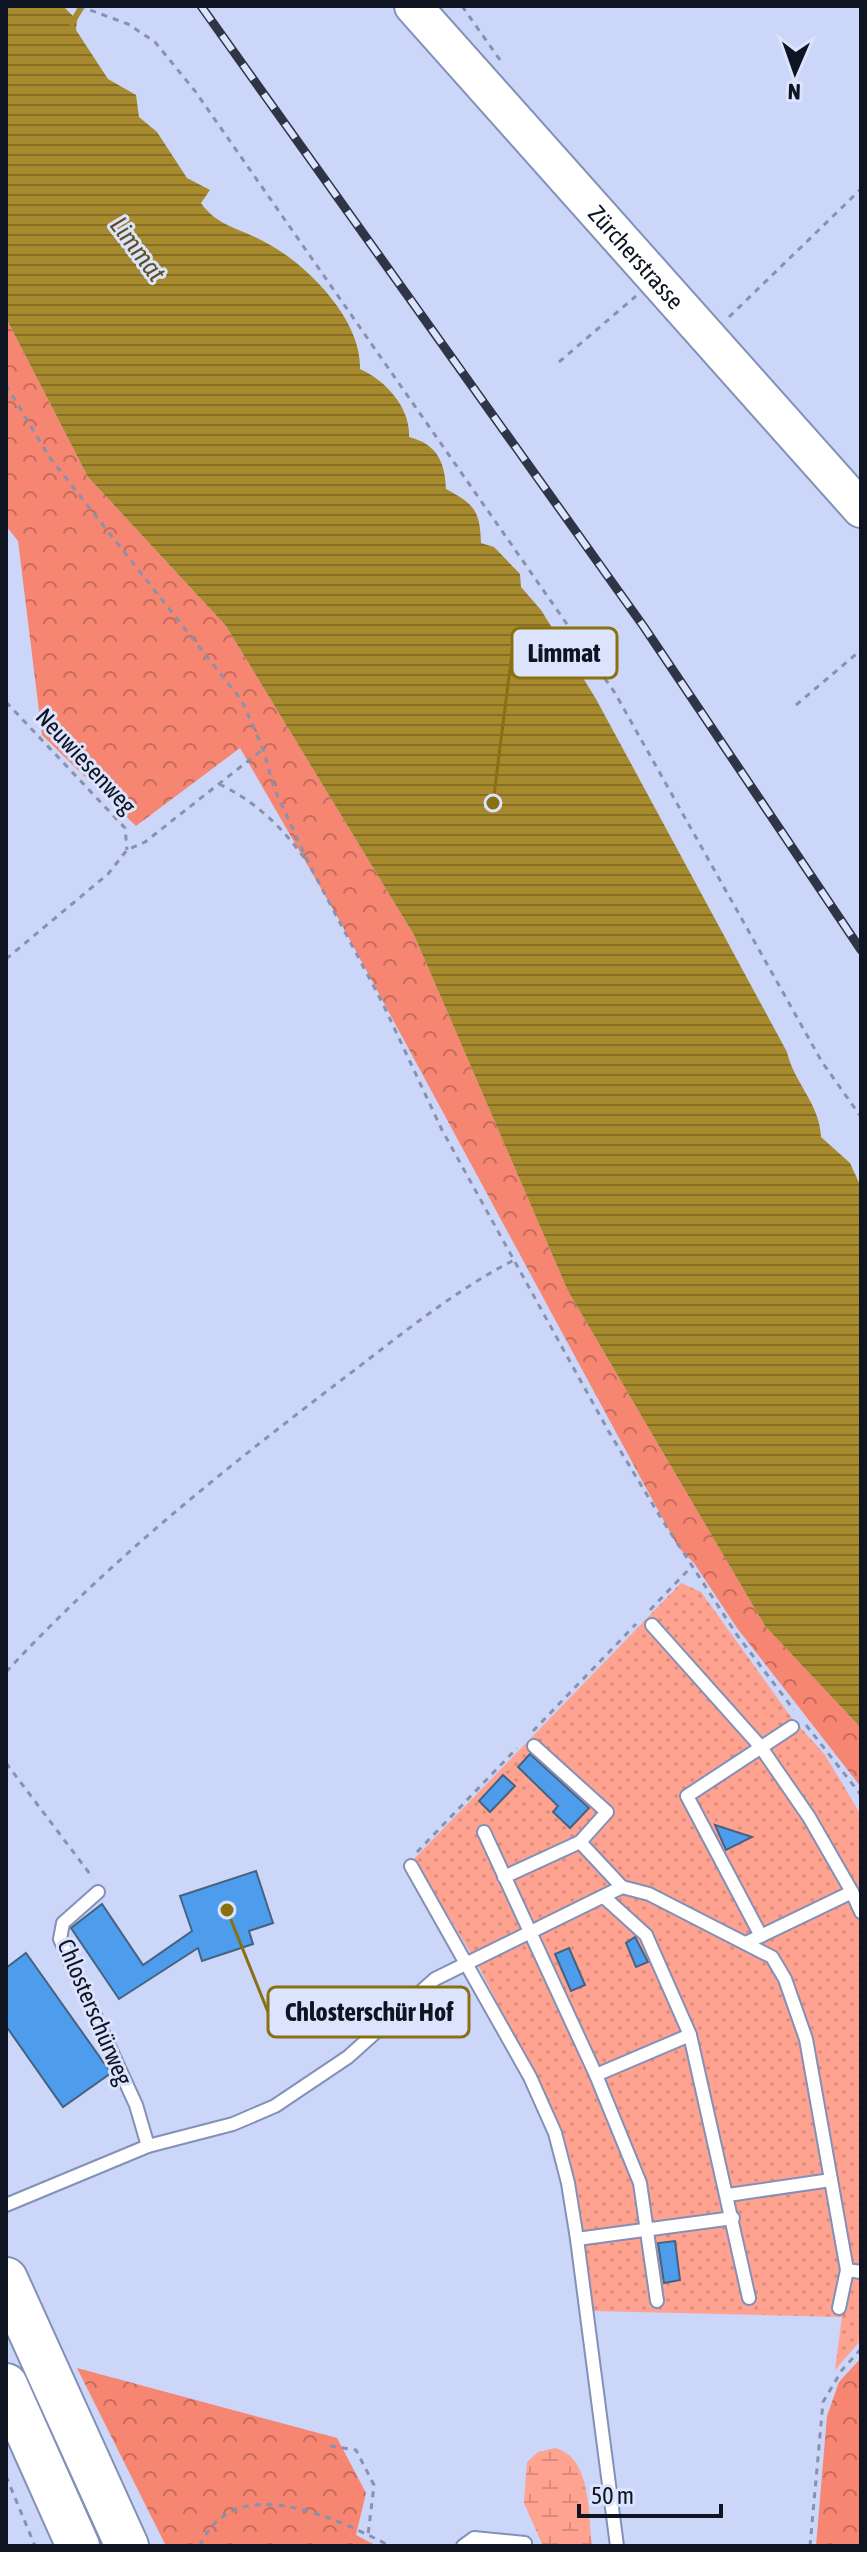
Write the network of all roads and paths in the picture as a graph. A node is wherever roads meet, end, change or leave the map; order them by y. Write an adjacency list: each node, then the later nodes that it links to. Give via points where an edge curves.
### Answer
1 (79, 6): 17 (path, via 128,24 175,63 615,693 822,1062)
2 (413, 6): 4 (main road, Zürcherstrasse)
3 (861, 189): 5 (path)
4 (657, 278): 6 (path); 8 (main road, Zürcherstrasse)
5 (726, 320)
6 (559, 362)
7 (6, 385): 12 (path, via 50,458 242,701)
8 (861, 509)
9 (861, 650): 11 (path)
10 (6, 702): 14 (path, Neuwiesenweg, via 125,828)
11 (796, 705)
12 (263, 749): 13 (path); 15 (path, via 274,788)
13 (219, 784): 14 (path); 15 (path, via 242,795 282,829)
14 (127, 850): 16 (path, via 108,874)
15 (309, 864): 18 (path, via 442,1130)
16 (6, 959)
17 (861, 1117)
18 (516, 1259): 19 (path, via 609,1432); 22 (path, via 406,1331 202,1487 111,1566)
19 (692, 1566): 20 (path); 28 (path, via 765,1674)
20 (650, 1618): 26 (lane)
21 (638, 1622): 24 (path)
22 (6, 1672)
23 (792, 1727): 26 (lane)
24 (532, 1740): 30 (lane, via 607,1812)
25 (519, 1746): 31 (path, via 412,1858)
26 (760, 1746): 35 (lane); 39 (lane, via 687,1796)
27 (6, 1763): 34 (path, via 93,1876)
28 (861, 1795)
29 (484, 1832): 32 (lane)
30 (580, 1842): 32 (lane); 33 (lane)
31 (411, 1866): 41 (lane)
32 (504, 1877): 38 (lane)
33 (622, 1887): 36 (lane); 40 (lane, via 649,1894)
34 (98, 1892): 44 (lane, Chlosterschürweg, via 63,1923 60,1939 136,2105)
35 (852, 1892): 37 (lane); 39 (lane)
36 (604, 1897): 38 (lane); 42 (lane, via 646,1935)
37 (861, 1912)
38 (530, 1933): 41 (lane); 43 (lane)
39 (761, 1936): 40 (lane)
40 (746, 1943): 45 (lane, via 772,1957 785,1979 806,2039)
41 (465, 1964): 44 (lane, via 435,1979 348,2057 297,2094 233,2124); 50 (lane, via 544,2105 568,2183)
42 (690, 2035): 43 (lane); 46 (lane)
43 (596, 2075): 49 (lane, via 640,2183)
44 (148, 2146): 47 (lane)
45 (831, 2180): 46 (lane); 51 (lane)
46 (728, 2195): 48 (lane)
47 (6, 2205)
48 (733, 2218): 49 (lane); 54 (lane)
49 (647, 2230): 50 (lane); 55 (lane)
50 (577, 2239): 69 (lane)
51 (847, 2270): 52 (lane); 56 (lane)
52 (861, 2272)
53 (6, 2279): 65 (highway)
54 (749, 2298)
55 (657, 2301)
56 (839, 2308)
57 (861, 2349): 70 (path, via 823,2402)
58 (6, 2385): 64 (highway)
59 (330, 2446): 61 (path, via 356,2450 374,2485)
60 (6, 2476): 63 (path)
61 (368, 2535): 66 (path, via 304,2510 249,2506 223,2514); 67 (path)
62 (525, 2543): 68 (lane, via 474,2538)
63 (35, 2546)
64 (78, 2546)
65 (127, 2546)
66 (200, 2546)
67 (390, 2546)
68 (463, 2546)
69 (617, 2546)
70 (810, 2546)

